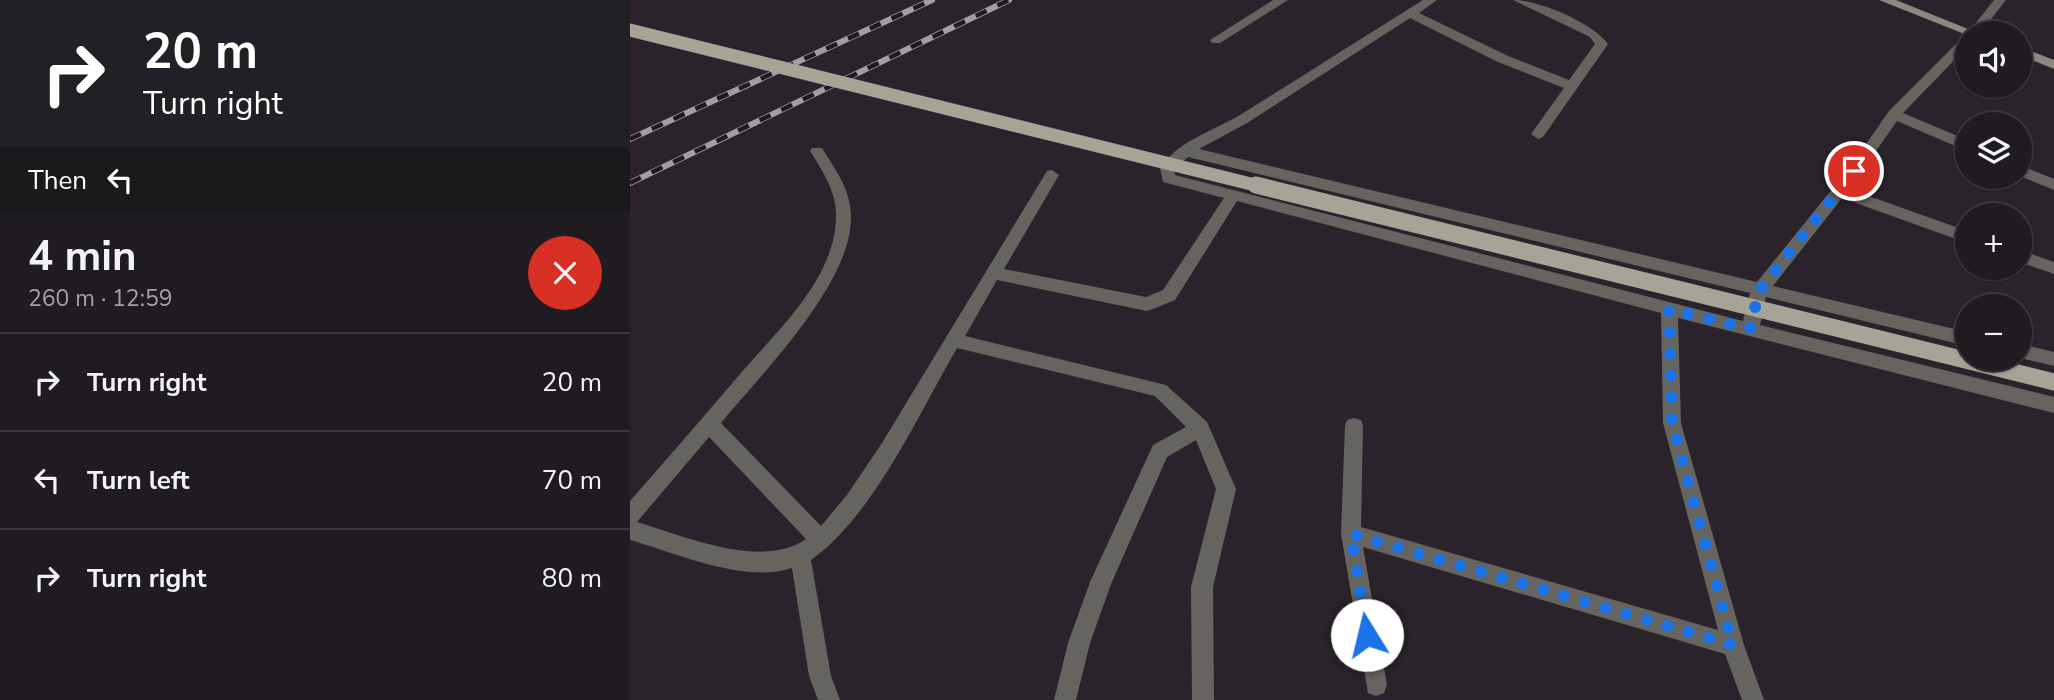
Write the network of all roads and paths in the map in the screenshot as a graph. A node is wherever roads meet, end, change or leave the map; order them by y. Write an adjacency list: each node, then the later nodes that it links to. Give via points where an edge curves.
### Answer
1 (1282, 0): 10 (street)
2 (1431, 0): 6 (street)
3 (1519, 0): 14 (street, via 1601,41)
4 (1885, 0): 8 (street)
5 (2000, 0): 7 (street)
6 (1411, 13): 14 (street, via 1478,48); 19 (street)
7 (1983, 21)
8 (1955, 26)
9 (630, 30): 36 (main road, bridge)
10 (1216, 40)
11 (1955, 52): 15 (street)
12 (2032, 56): 13 (street)
13 (2054, 65)
14 (1572, 86): 16 (street)
15 (1894, 114): 17 (street); 23 (street)
16 (1538, 134)
17 (1955, 141)
18 (817, 151): 38 (street, via 841,191 844,222 836,256 813,297)
19 (1185, 151): 24 (street, via 1167,168 1168,178); 29 (street)
20 (1052, 174): 28 (street)
21 (2032, 175): 22 (street)
22 (2054, 185)
23 (1839, 191): 25 (street); 29 (street)
24 (1232, 197): 28 (street, via 1168,295 1147,304); 30 (street)
25 (1955, 233)
26 (2032, 260): 27 (street)
27 (2054, 268)
28 (993, 274): 33 (street)
29 (1759, 291): 31 (street); 32 (street)
30 (1669, 309): 31 (street); 46 (street, via 1672,423)
31 (1750, 329): 37 (street)
32 (1955, 336)
33 (953, 340): 40 (street, via 1160,390); 44 (street, via 862,491)
34 (2032, 354): 35 (street)
35 (2054, 359)
36 (2054, 382)
37 (2054, 405)
38 (709, 424): 41 (street); 44 (street)
39 (1354, 426): 43 (street)
40 (1200, 428): 49 (street, via 1160,451 1101,582); 50 (street, via 1226,489 1202,587)
41 (630, 516)
42 (630, 530): 45 (street, via 731,558 771,563)
43 (1351, 534): 46 (street); 47 (street)
44 (821, 540): 45 (street)
45 (800, 556): 48 (street, via 820,676)
46 (1733, 645): 51 (street)
47 (1376, 685)
48 (829, 700)
49 (1065, 700)
50 (1203, 700)
51 (1752, 700)

